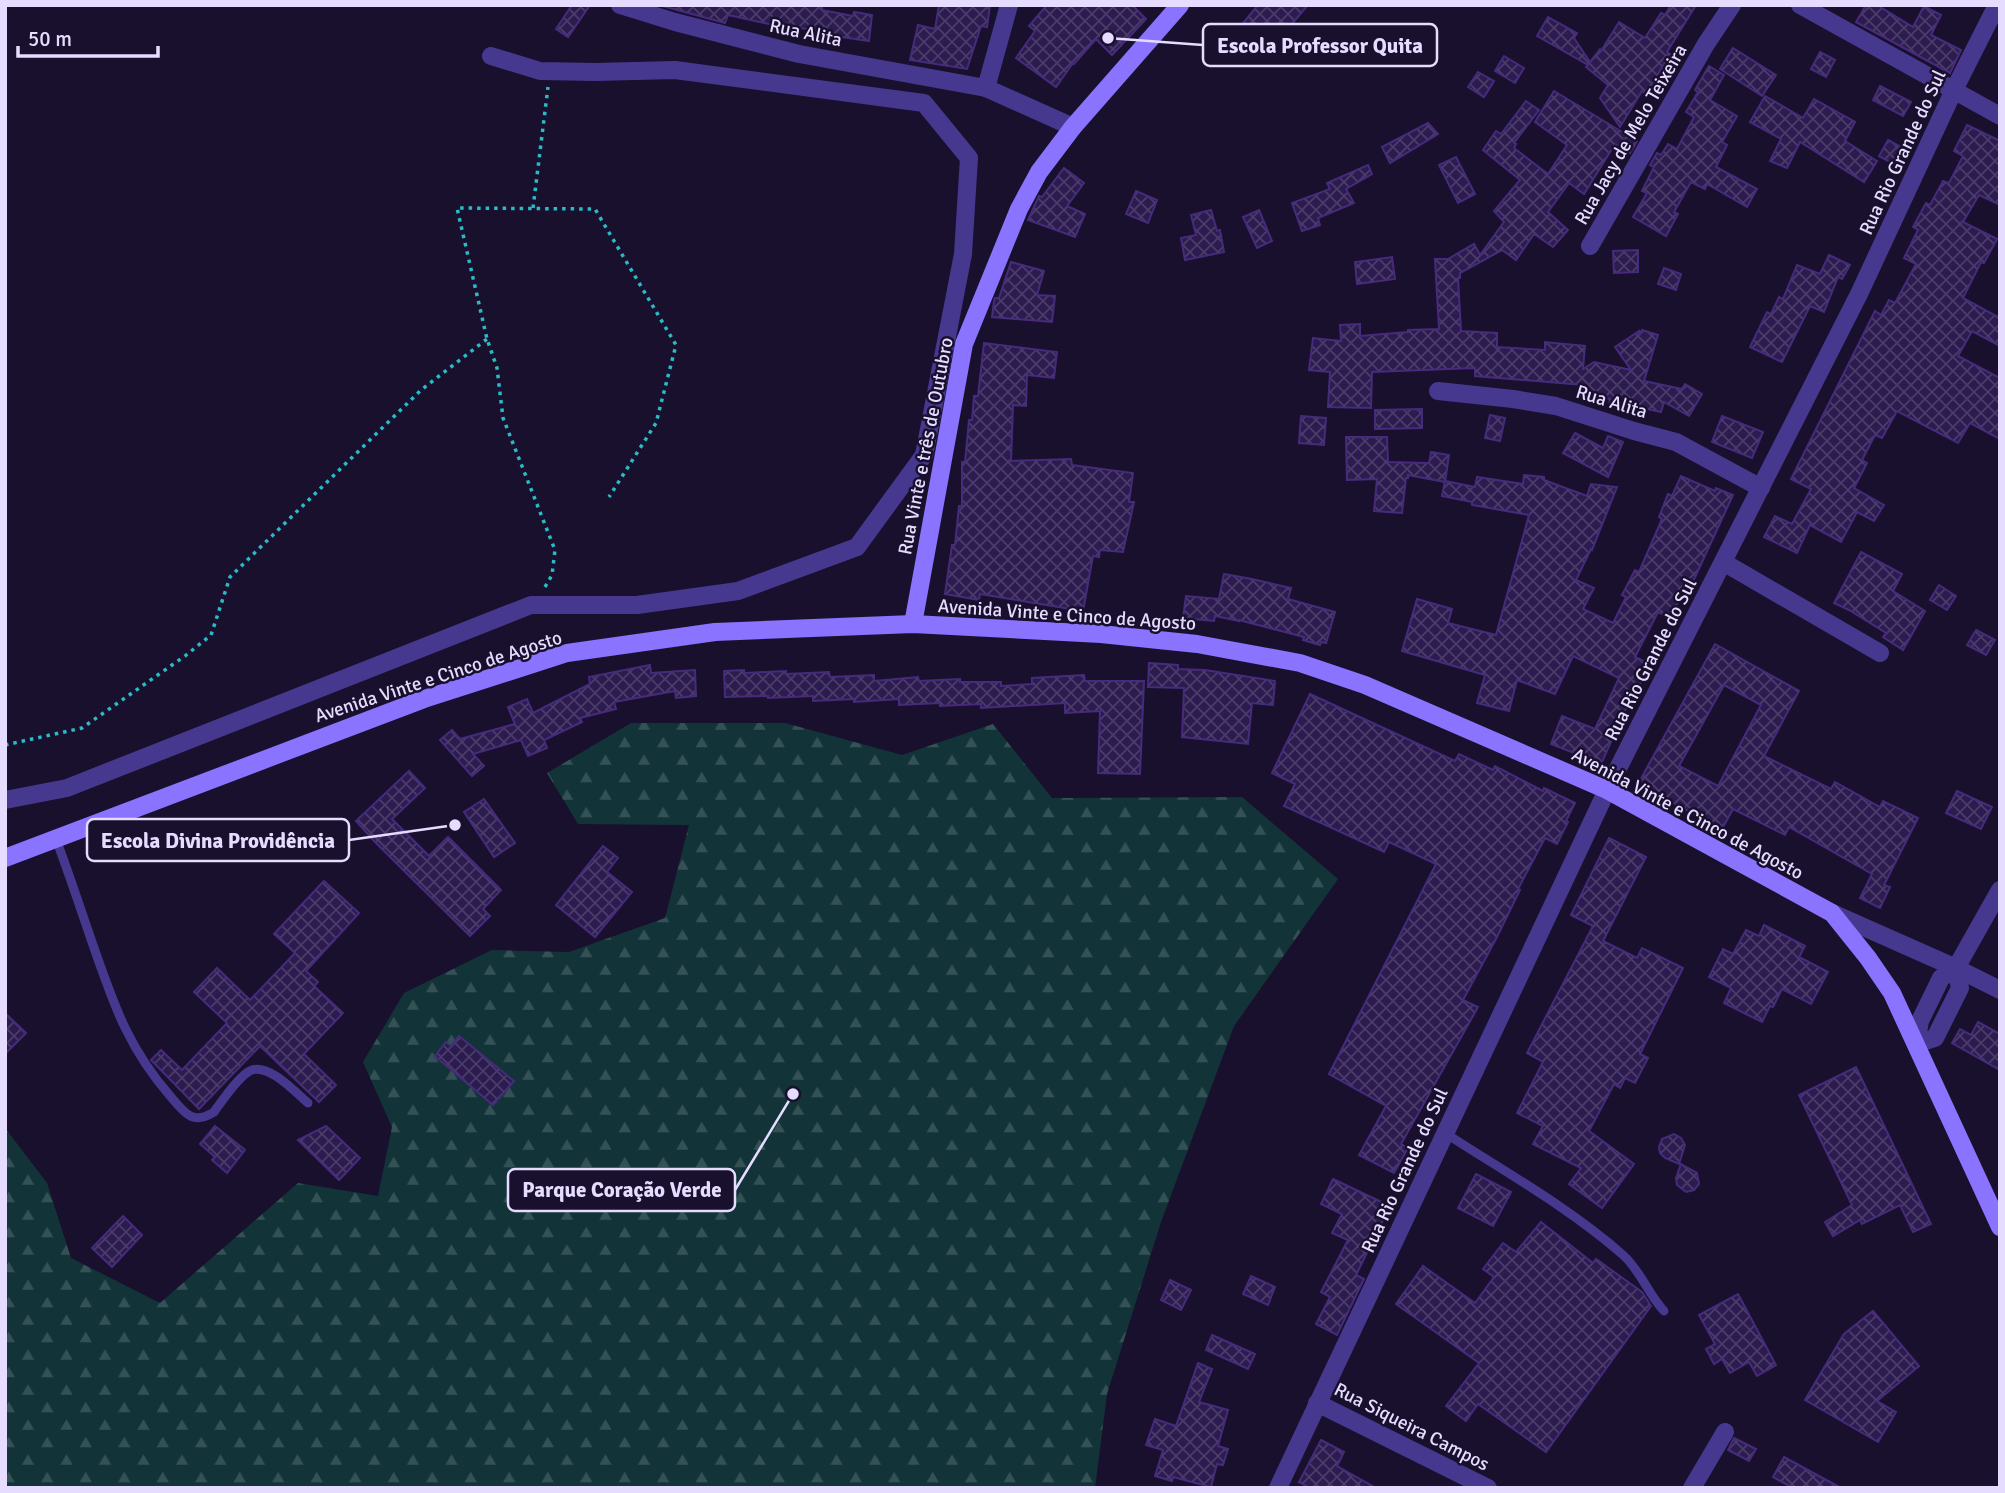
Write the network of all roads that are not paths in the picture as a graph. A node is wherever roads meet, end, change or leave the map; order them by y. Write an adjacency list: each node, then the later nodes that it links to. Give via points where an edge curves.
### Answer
1 (620, 5): 8 (street, Rua Alita, via 799,54)
2 (1009, 5): 8 (street)
3 (1180, 5): 11 (main road, Rua Vinte e três de Outubro)
4 (1732, 5): 12 (street, Rua Jacy de Melo Teixeira)
5 (1800, 5): 9 (street)
6 (1997, 5): 9 (street, Rua Rio Grande do Sul)
7 (491, 56): 19 (street, via 540,71 676,70 923,103 969,158 963,254 924,455 857,547 738,591 637,605 534,604 67,788)
8 (986, 88): 11 (street, Rua Alita)
9 (1953, 92): 10 (street); 14 (street, Rua Rio Grande do Sul)
10 (2000, 116)
11 (1073, 127): 16 (main road, Rua Vinte e três de Outubro, via 1039,172 1019,209 964,344)
12 (1590, 246)
13 (1438, 391): 14 (street, Rua Alita, via 1556,405 1676,442)
14 (1761, 488): 15 (street, Rua Rio Grande do Sul)
15 (1723, 562): 17 (street); 18 (street, Rua Rio Grande do Sul)
16 (913, 624): 18 (main road, Avenida Vinte e Cinco de Agosto, via 1101,634 1197,644 1300,663 1365,685); 20 (main road, Avenida Vinte e Cinco de Agosto, via 715,632 567,653 424,699)
17 (1880, 653)
18 (1606, 790): 23 (main road, Avenida Vinte e Cinco de Agosto); 28 (street, Rua Rio Grande do Sul)
19 (5, 800)
20 (56, 839): 21 (main road, Avenida Vinte e Cinco de Agosto); 27 (lane, via 121,1021 144,1065 181,1109 195,1118 214,1112 245,1074 256,1070 271,1073)
21 (5, 858)
22 (2000, 890): 24 (street)
23 (1832, 913): 24 (street); 26 (main road, Avenida Vinte e Cinco de Agosto, via 1892,993)
24 (1956, 968): 25 (street); 26 (street, via 1941,978 1920,1021)
25 (2000, 990)
26 (1916, 1044): 29 (main road, Avenida Vinte e Cinco de Agosto)
27 (309, 1103)
28 (1445, 1133): 30 (lane, via 1625,1256); 31 (street, Rua Rio Grande do Sul)
29 (2000, 1227)
30 (1664, 1311)
31 (1317, 1403): 33 (street, Rua Rio Grande do Sul); 34 (street, Rua Siqueira Campos)
32 (1725, 1432): 35 (street)
33 (1278, 1488)
34 (1488, 1488)
35 (1692, 1488)

